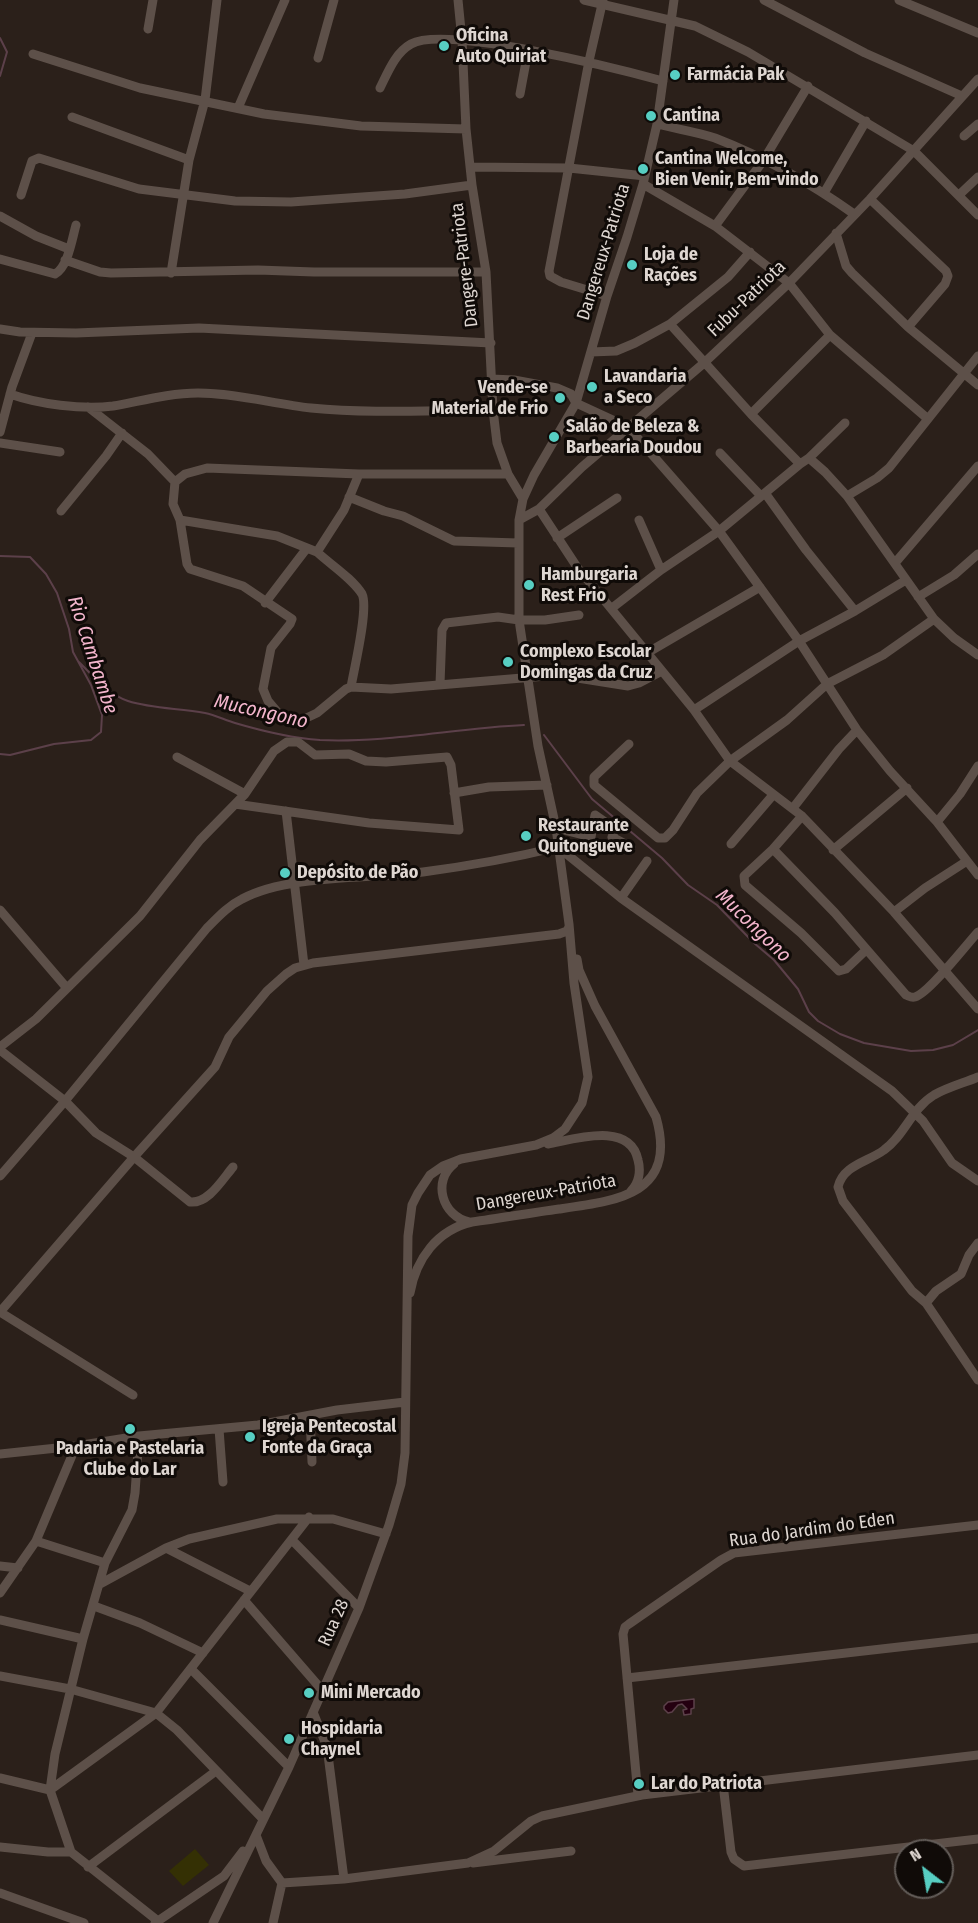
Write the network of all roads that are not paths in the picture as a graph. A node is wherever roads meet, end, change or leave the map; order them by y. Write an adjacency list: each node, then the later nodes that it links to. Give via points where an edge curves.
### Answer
1 (153, 0): 12 (street)
2 (217, 0): 25 (street)
3 (285, 0): 26 (street)
4 (334, 0): 17 (street)
5 (458, 0): 14 (street, Dangere-Patriota)
6 (585, 0): 10 (street)
7 (674, 0): 11 (street, Dangereux-Patriota)
8 (764, 0): 24 (street, via 865,53)
9 (899, 0): 13 (street)
10 (603, 2): 11 (street); 18 (street)
11 (670, 19): 20 (street, Dangereux-Patriota); 21 (street, via 741,48)
12 (148, 29)
13 (978, 33)
14 (462, 40): 15 (street); 22 (street, via 412,43 399,53); 31 (street, Dangere-Patriota)
15 (528, 51): 18 (street); 23 (street)
16 (33, 54): 25 (street, via 140,88)
17 (318, 58)
18 (589, 62): 20 (street); 37 (street)
19 (978, 79): 24 (street, Fubu-Patriota)
20 (663, 81): 29 (street, Dangereux-Patriota)
21 (807, 86): 28 (street); 35 (street)
22 (380, 88)
23 (520, 94)
24 (962, 96): 33 (street, Fubu-Patriota)
25 (205, 100): 26 (street); 34 (street)
26 (238, 108): 31 (street, via 361,126)
27 (72, 117): 34 (street)
28 (866, 121): 33 (street); 41 (street)
29 (657, 124): 35 (street, via 714,138); 39 (street, Dangereux-Patriota)
30 (978, 124): 32 (street)
31 (466, 129): 36 (street, Dangere-Patriota)
32 (964, 136)
33 (914, 151): 43 (street); 45 (street, Fubu-Patriota)
34 (189, 160): 44 (street)
35 (763, 160): 41 (street); 50 (street)
36 (470, 167): 37 (street); 40 (street, Dangere-Patriota)
37 (569, 168): 39 (street); 59 (street, via 549,272 561,282)
38 (978, 177): 43 (street)
39 (644, 180): 50 (street); 59 (street, Dangereux-Patriota)
40 (472, 185): 44 (street, via 291,202); 56 (street, Dangere-Patriota)
41 (824, 193): 46 (street)
42 (21, 195): 44 (street, via 32,161 39,158 139,189)
43 (959, 195): 47 (street)
44 (184, 196): 57 (street)
45 (870, 199): 46 (street, Fubu-Patriota); 61 (street, via 948,276)
46 (854, 214): 51 (street, Fubu-Patriota)
47 (978, 215)
48 (0, 216): 52 (street)
49 (76, 225): 52 (street)
50 (715, 225): 53 (street)
51 (836, 233): 58 (street, Fubu-Patriota); 61 (street, via 846,266)
52 (69, 249): 55 (street)
53 (750, 252): 58 (street); 60 (street, via 728,277)
54 (0, 259): 55 (street, via 55,274)
55 (65, 260): 57 (street, via 111,273)
56 (486, 272): 57 (street); 65 (street, Dangere-Patriota)
57 (171, 273)
58 (789, 283): 64 (street); 68 (street, Fubu-Patriota)
59 (607, 296): 66 (street, Dangereux-Patriota)
60 (670, 324): 66 (street, via 616,351); 68 (street)
61 (908, 327): 69 (street)
62 (0, 328): 63 (street)
63 (32, 333): 65 (street, via 199,328); 73 (street)
64 (830, 335): 77 (street); 78 (street)
65 (491, 343): 70 (street, Dangere-Patriota)
66 (591, 352): 74 (street, Dangereux-Patriota)
67 (978, 356): 69 (street)
68 (704, 363): 77 (street); 80 (street, Fubu-Patriota)
69 (964, 374): 72 (street); 78 (street)
70 (492, 379): 74 (street, via 557,388 571,394); 76 (street, Dangere-Patriota)
71 (0, 384): 73 (street)
72 (978, 385)
73 (11, 390): 75 (street, via 26,399); 81 (street)
74 (576, 403): 80 (street); 96 (street, Dangereux-Patriota)
75 (88, 407): 76 (street, via 199,393 314,408); 82 (street)
76 (493, 410): 90 (street, Dangere-Patriota, via 497,444)
77 (751, 414): 87 (street)
78 (928, 419): 93 (street, via 884,473)
79 (845, 423): 86 (street)
80 (628, 427): 97 (street, Fubu-Patriota); 102 (street)
81 (0, 432)
82 (122, 433): 91 (street); 98 (street)
83 (0, 443): 84 (street)
84 (60, 452)
85 (720, 453): 92 (street)
86 (809, 458): 87 (street); 93 (street)
87 (800, 464): 92 (street)
88 (978, 466): 108 (street)
89 (359, 474): 90 (street); 91 (street, via 207,468 185,474); 94 (street)
90 (508, 474): 96 (street, Dangere-Patriota)
91 (175, 482): 99 (street, via 173,504)
92 (763, 495): 102 (street); 115 (street)
93 (847, 496): 108 (street)
94 (350, 497): 104 (street, via 404,516 454,541); 106 (street)
95 (617, 498): 103 (street)
96 (523, 499): 100 (street)
97 (539, 509): 100 (street, Fubu-Patriota); 103 (street)
98 (61, 511)
99 (180, 520): 105 (street, via 277,536); 113 (street, via 190,569 235,582)
100 (519, 520): 104 (street)
101 (639, 520): 109 (street)
102 (718, 531): 109 (street); 111 (street)
103 (557, 538): 114 (street)
104 (518, 543): 118 (street)
105 (307, 548): 106 (street); 113 (street)
106 (317, 552): 126 (street, via 363,596 364,616)
107 (978, 554): 112 (street, via 954,575)
108 (895, 563): 110 (street)
109 (661, 570): 114 (street)
110 (906, 580): 112 (street); 115 (street)
111 (760, 587): 119 (street); 120 (street)
112 (918, 597): 117 (street)
113 (265, 603): 126 (street, via 292,619 271,648 263,688 279,714 302,720)
114 (612, 608): 120 (street)
115 (855, 611): 119 (street)
116 (579, 615): 118 (street)
117 (934, 619): 121 (street); 125 (street, via 883,655)
118 (519, 620): 123 (street); 124 (street, via 498,617 446,623 442,630)
119 (799, 641): 125 (street); 127 (street)
120 (647, 653): 122 (street)
121 (978, 655)
122 (662, 671): 123 (street, via 628,686 565,676); 127 (street)
123 (528, 678): 124 (street); 133 (street)
124 (440, 684): 126 (street, via 392,689)
125 (828, 684): 128 (street); 131 (street)
126 (351, 687)
127 (694, 710): 131 (street)
128 (857, 730): 134 (street); 139 (street)
129 (629, 744): 131 (street, via 594,777 594,785 658,838 665,838 673,830 697,793)
130 (177, 757): 136 (street)
131 (730, 761): 137 (street)
132 (978, 766): 142 (street)
133 (547, 785): 135 (street); 143 (street)
134 (907, 788): 142 (street); 148 (street)
135 (454, 793): 136 (street, via 451,765 444,756 366,761 349,754 315,755 292,741 270,755); 140 (street, via 459,830)
136 (244, 794): 138 (street)
137 (773, 795): 139 (street); 144 (street)
138 (235, 804): 140 (street); 161 (street, via 200,840 140,916)
139 (793, 808): 141 (street)
140 (286, 811): 152 (street)
141 (802, 816): 147 (street); 148 (street)
142 (937, 822): 150 (street)
143 (556, 828): 145 (street); 146 (street, via 591,837 595,815 615,829 612,837)
144 (731, 844)
145 (558, 847): 152 (street, via 422,872); 153 (street); 156 (street)
146 (631, 847)
147 (773, 849): 158 (street); 158 (street, via 744,876 745,885 839,971)
148 (833, 850): 155 (street)
149 (647, 861): 153 (street)
150 (967, 861): 151 (street); 155 (street)
151 (978, 875)
152 (294, 884): 159 (street); 165 (street, via 250,895 222,913)
153 (621, 898): 166 (street, via 892,1091)
154 (0, 910): 161 (street)
155 (894, 912): 160 (street)
156 (569, 927): 159 (street, via 559,934); 167 (street, via 588,1077 582,1103 565,1129); 173 (street, Dangereux-Patriota, via 583,979 656,1117 661,1136 656,1169 644,1184)
157 (978, 932): 160 (street)
158 (866, 950): 160 (street, via 911,998)
159 (304, 965): 168 (street, via 271,986 229,1037 216,1067)
160 (945, 969): 162 (street)
161 (66, 987): 163 (street)
162 (978, 1008)
163 (0, 1049): 165 (street)
164 (978, 1077): 166 (street, via 934,1095)
165 (65, 1101): 168 (street, via 96,1133); 171 (street)
166 (914, 1113): 172 (street, via 952,1163); 176 (street, via 890,1145 846,1172 838,1187 843,1201 912,1291)
167 (536, 1145): 169 (street); 173 (street, via 599,1136 626,1140 634,1149 640,1169 634,1188)
168 (134, 1157): 170 (street, via 196,1203); 179 (street, via 0,1312)
169 (461, 1159): 174 (street, via 448,1169 442,1193 452,1213); 177 (street, via 430,1175 412,1205)
170 (233, 1167)
171 (0, 1176)
172 (978, 1181)
173 (625, 1197): 174 (street, Dangereux-Patriota)
174 (472, 1222): 177 (street, Dangereux-Patriota, via 434,1242 422,1257)
175 (978, 1243): 176 (street, via 961,1274)
176 (926, 1303): 178 (street)
177 (406, 1317): 180 (street, Rua 28)
178 (978, 1380)
179 (134, 1395)
180 (405, 1402): 181 (street); 190 (street, Rua 28, via 401,1484)
181 (310, 1416): 182 (street); 186 (street)
182 (219, 1429): 183 (street); 187 (street)
183 (139, 1436): 184 (street); 194 (street, via 132,1510)
184 (76, 1446): 185 (street); 192 (street)
185 (0, 1454)
186 (312, 1462)
187 (223, 1482)
188 (309, 1517): 190 (street, via 333,1519); 191 (street); 193 (street, via 277,1519)
189 (978, 1525): 209 (street, Rua do Jardim do Eden, via 734,1553 626,1627 623,1634)
190 (386, 1534): 202 (street, Rua 28)
191 (292, 1540): 198 (street); 202 (street)
192 (36, 1541): 194 (street); 196 (street)
193 (166, 1548): 197 (street); 198 (street)
194 (105, 1563): 197 (street)
195 (0, 1566): 196 (street)
196 (18, 1568): 199 (street)
197 (100, 1584): 201 (street)
198 (250, 1591): 200 (street)
199 (0, 1593)
200 (244, 1600): 206 (street); 211 (street)
201 (94, 1606): 205 (street); 206 (street)
202 (358, 1608): 211 (street, Rua 28)
203 (0, 1620): 205 (street)
204 (978, 1638): 209 (street)
205 (83, 1639): 210 (street)
206 (203, 1653): 207 (street)
207 (190, 1669): 213 (street); 217 (street)
208 (0, 1676): 210 (street)
209 (627, 1678): 222 (street)
210 (70, 1689): 213 (street); 221 (street)
211 (322, 1690): 212 (street, Rua 28)
212 (313, 1712): 214 (street); 215 (street, Rua 28)
213 (156, 1713): 218 (street); 221 (street)
214 (327, 1747): 215 (street); 233 (street)
215 (297, 1749): 217 (street, Rua 28)
216 (978, 1755): 220 (street)
217 (289, 1767): 223 (street, Rua 28)
218 (216, 1771): 223 (street); 232 (street)
219 (0, 1778): 221 (street)
220 (723, 1784): 222 (street); 225 (street, via 731,1852 744,1866)
221 (50, 1790): 229 (street)
222 (638, 1795): 226 (street, via 542,1816)
223 (263, 1819): 224 (street, Rua 28)
224 (256, 1835): 234 (street, via 266,1861); 236 (street, via 224,1876); 238 (street)
225 (978, 1839)
226 (501, 1844): 230 (street, via 500,1854); 231 (street)
227 (0, 1847): 229 (street)
228 (571, 1851): 230 (street)
229 (70, 1852): 232 (street)
230 (509, 1860): 231 (street)
231 (468, 1863): 233 (street)
232 (88, 1867): 236 (street)
233 (344, 1880): 234 (street)
234 (282, 1883): 239 (street)
235 (0, 1893): 237 (street)
236 (156, 1922)
237 (84, 1923)
238 (213, 1923)
239 (273, 1923)

